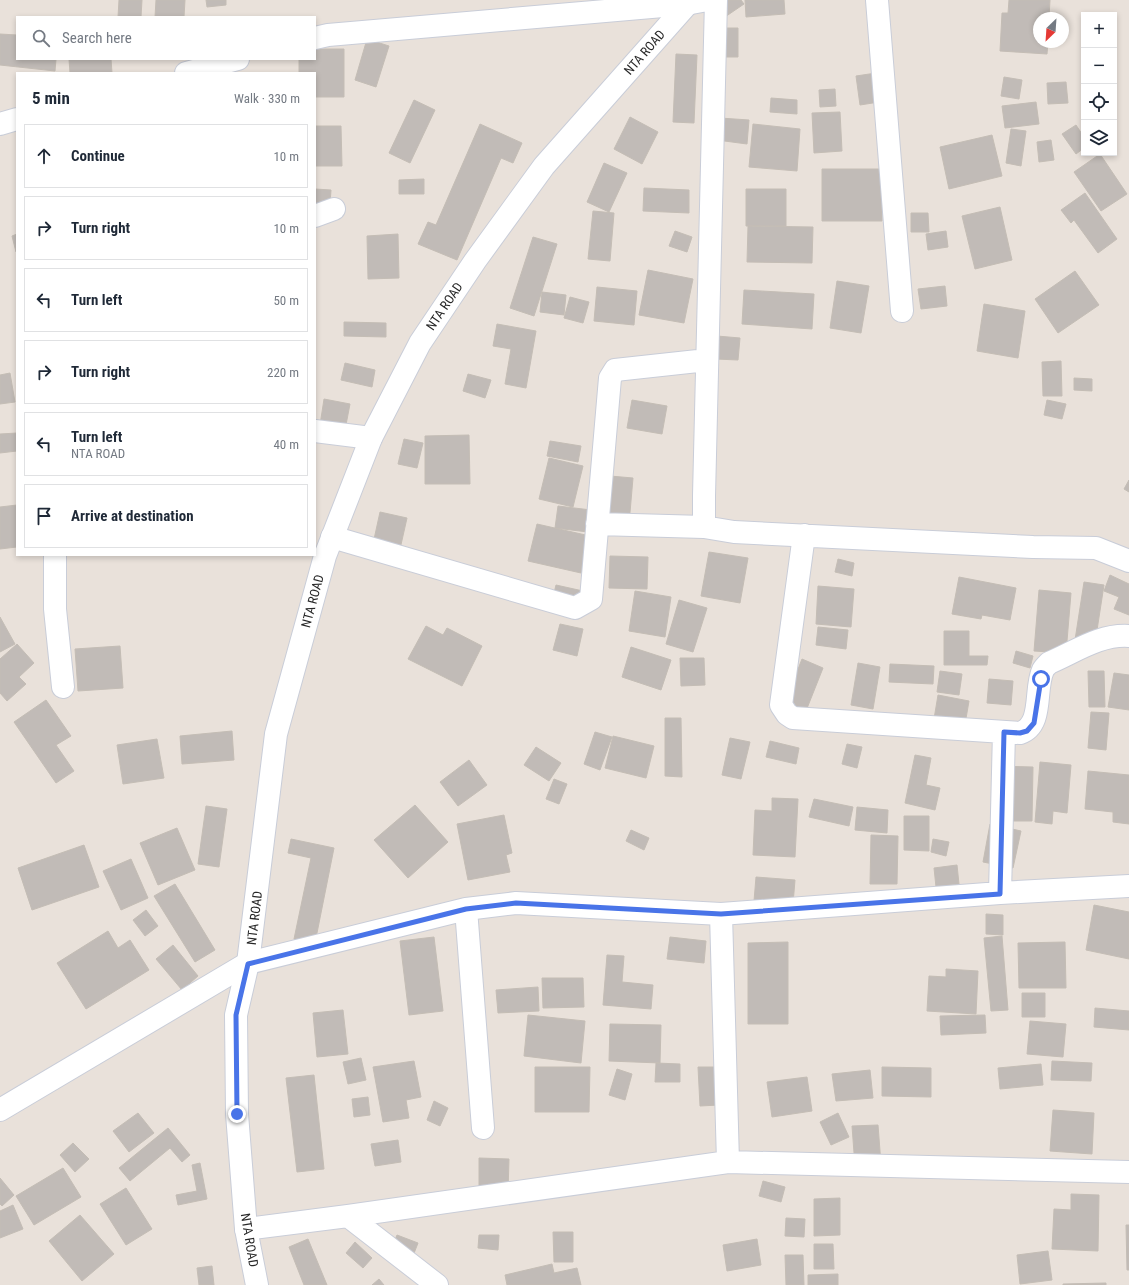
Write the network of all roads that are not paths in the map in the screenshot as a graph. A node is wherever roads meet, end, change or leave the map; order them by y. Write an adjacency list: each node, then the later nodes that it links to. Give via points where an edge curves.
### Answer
1 (716, 0): 10 (street)
2 (877, 0): 9 (street)
3 (694, 1): 4 (street, via 328,34); 12 (street, NTA ROAD, via 544,166 475,261 420,343)
4 (316, 38)
5 (234, 60): 6 (street)
6 (190, 72)
7 (16, 119): 8 (street)
8 (0, 124)
9 (902, 311)
10 (707, 360): 13 (street, via 616,370 610,378); 14 (street)
11 (316, 431): 12 (street)
12 (371, 438): 16 (street, NTA ROAD)
13 (597, 524): 14 (street); 16 (street, via 591,599 575,608)
14 (704, 527): 15 (street, via 734,532)
15 (804, 535): 18 (street, via 1096,548); 21 (street, via 781,705 787,714 793,718)
16 (332, 537): 26 (street, NTA ROAD, via 276,734)
17 (55, 556): 20 (street, via 55,609)
18 (1129, 561)
19 (1129, 636): 21 (street, via 1107,637 1049,663 1043,670 1034,723 1027,731)
20 (63, 687)
21 (1004, 732): 23 (street)
22 (1129, 886): 23 (street)
23 (1000, 894): 25 (street)
24 (466, 909): 25 (street, via 516,903); 26 (street); 28 (street)
25 (721, 914): 29 (street)
26 (248, 964): 27 (street); 32 (street, NTA ROAD, via 236,1015 237,1114)
27 (0, 1110)
28 (483, 1128)
29 (728, 1162): 30 (street); 31 (street)
30 (1129, 1172)
31 (348, 1216): 32 (street); 34 (street)
32 (246, 1229): 33 (street, NTA ROAD)
33 (257, 1285)
34 (437, 1285)

